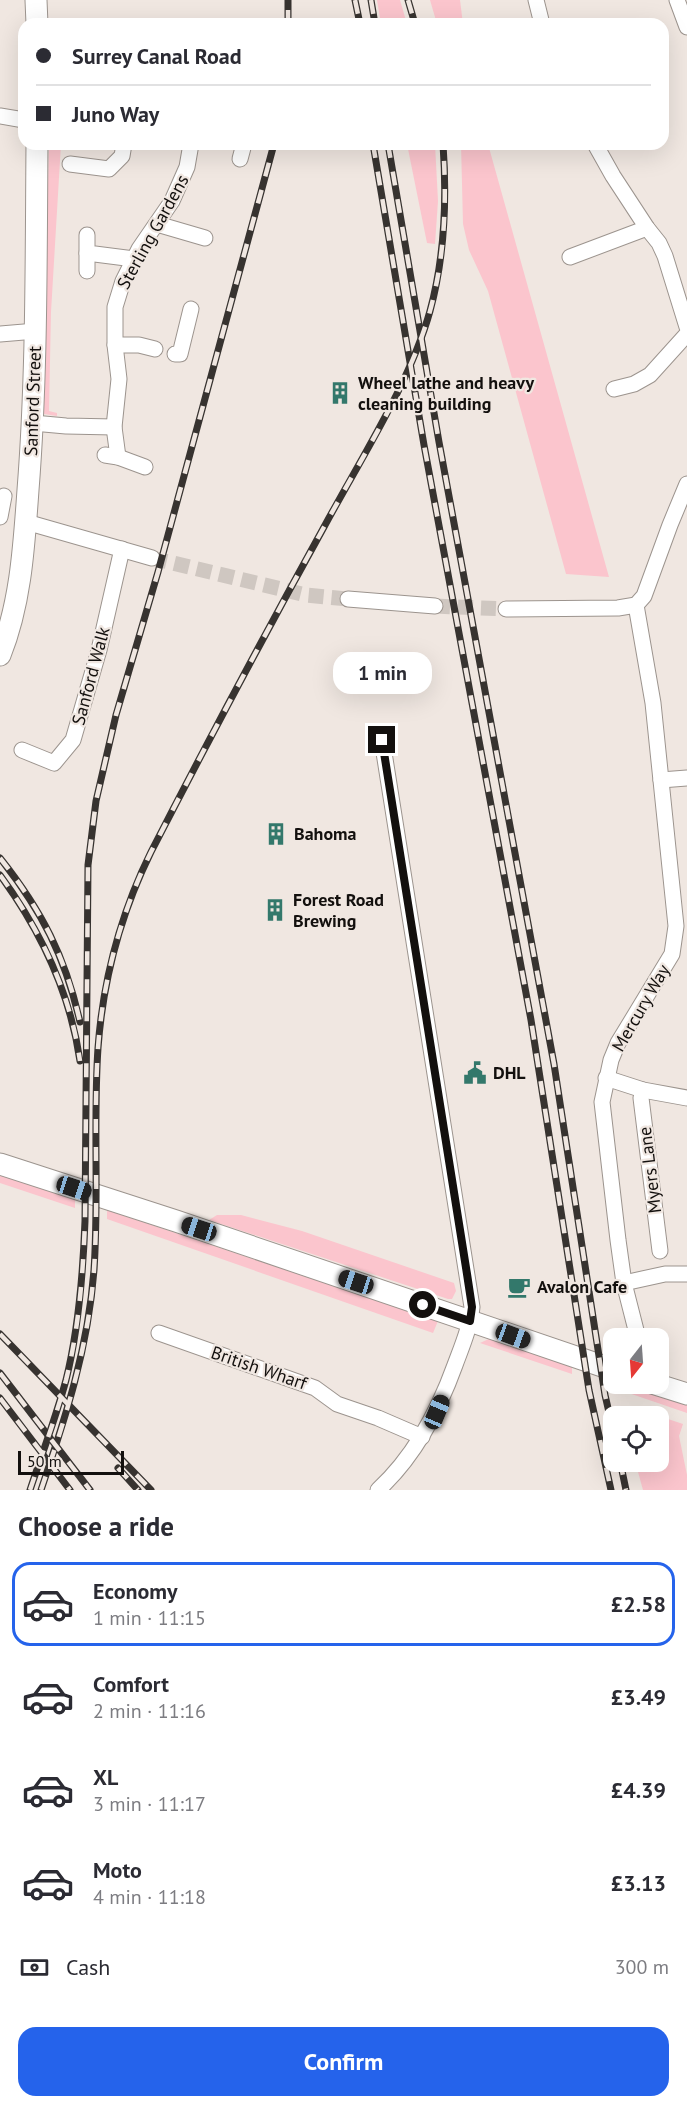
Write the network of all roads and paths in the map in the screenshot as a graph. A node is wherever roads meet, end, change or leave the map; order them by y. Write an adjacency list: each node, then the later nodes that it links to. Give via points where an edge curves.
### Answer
1 (36, 0): 4 (street)
2 (536, 0): 5 (street)
3 (677, 0): 6 (street)
4 (37, 18)
5 (540, 18)
6 (687, 27)
7 (0, 116): 8 (street)
8 (18, 119)
9 (37, 150): 24 (street, Sanford Street)
10 (123, 150): 13 (street, via 109,169)
11 (190, 150): 14 (street, Sterling Gardens, via 188,168)
12 (599, 150): 15 (street)
13 (70, 164)
14 (157, 224): 17 (street); 20 (street, Sterling Gardens)
15 (647, 228): 19 (street); 23 (street, via 665,256)
16 (87, 235): 18 (street)
17 (205, 238)
18 (87, 253): 20 (street); 21 (street)
19 (570, 257)
20 (134, 259): 27 (street, Sterling Gardens, via 115,307)
21 (87, 271)
22 (191, 309): 29 (street, via 180,354)
23 (687, 327)
24 (36, 331): 25 (street); 31 (street, Sanford Street)
25 (0, 334)
26 (687, 334): 30 (street, via 650,375)
27 (115, 345): 28 (street); 32 (street, Sterling Gardens, via 119,379)
28 (155, 349)
29 (176, 354)
30 (614, 389)
31 (33, 423): 32 (street); 36 (street, Sanford Street)
32 (114, 427): 33 (street, Sterling Gardens, via 114,454)
33 (145, 467)
34 (687, 484): 40 (street, via 644,596)
35 (3, 496): 36 (street)
36 (8, 519): 37 (street); 43 (street, Sanford Street, via 23,562 9,634)
37 (122, 549): 38 (street); 45 (street, Sanford Walk, via 73,740 54,763)
38 (152, 558)
39 (348, 599): 41 (street)
40 (636, 605): 42 (street, via 585,610); 47 (street, Mercury Way)
41 (435, 606)
42 (506, 609)
43 (0, 655)
44 (382, 740): 55 (street, via 472,1307)
45 (22, 750)
46 (687, 778): 47 (street)
47 (661, 780): 48 (street, Mercury Way, via 676,926 672,954 618,1043)
48 (606, 1078): 49 (street); 54 (street, Mercury Way, via 603,1120)
49 (643, 1090): 50 (street); 52 (street, Myers Lane)
50 (687, 1098)
51 (0, 1164): 55 (street)
52 (660, 1251)
53 (687, 1274): 54 (street, via 665,1274)
54 (624, 1283): 56 (street, Mercury Way)
55 (470, 1321): 58 (street); 61 (street, via 444,1394)
56 (635, 1328)
57 (159, 1333): 61 (street, British Wharf, via 315,1388 337,1404)
58 (603, 1366)
59 (669, 1388): 60 (street)
60 (687, 1394)
61 (422, 1437): 62 (street)
62 (378, 1490)

